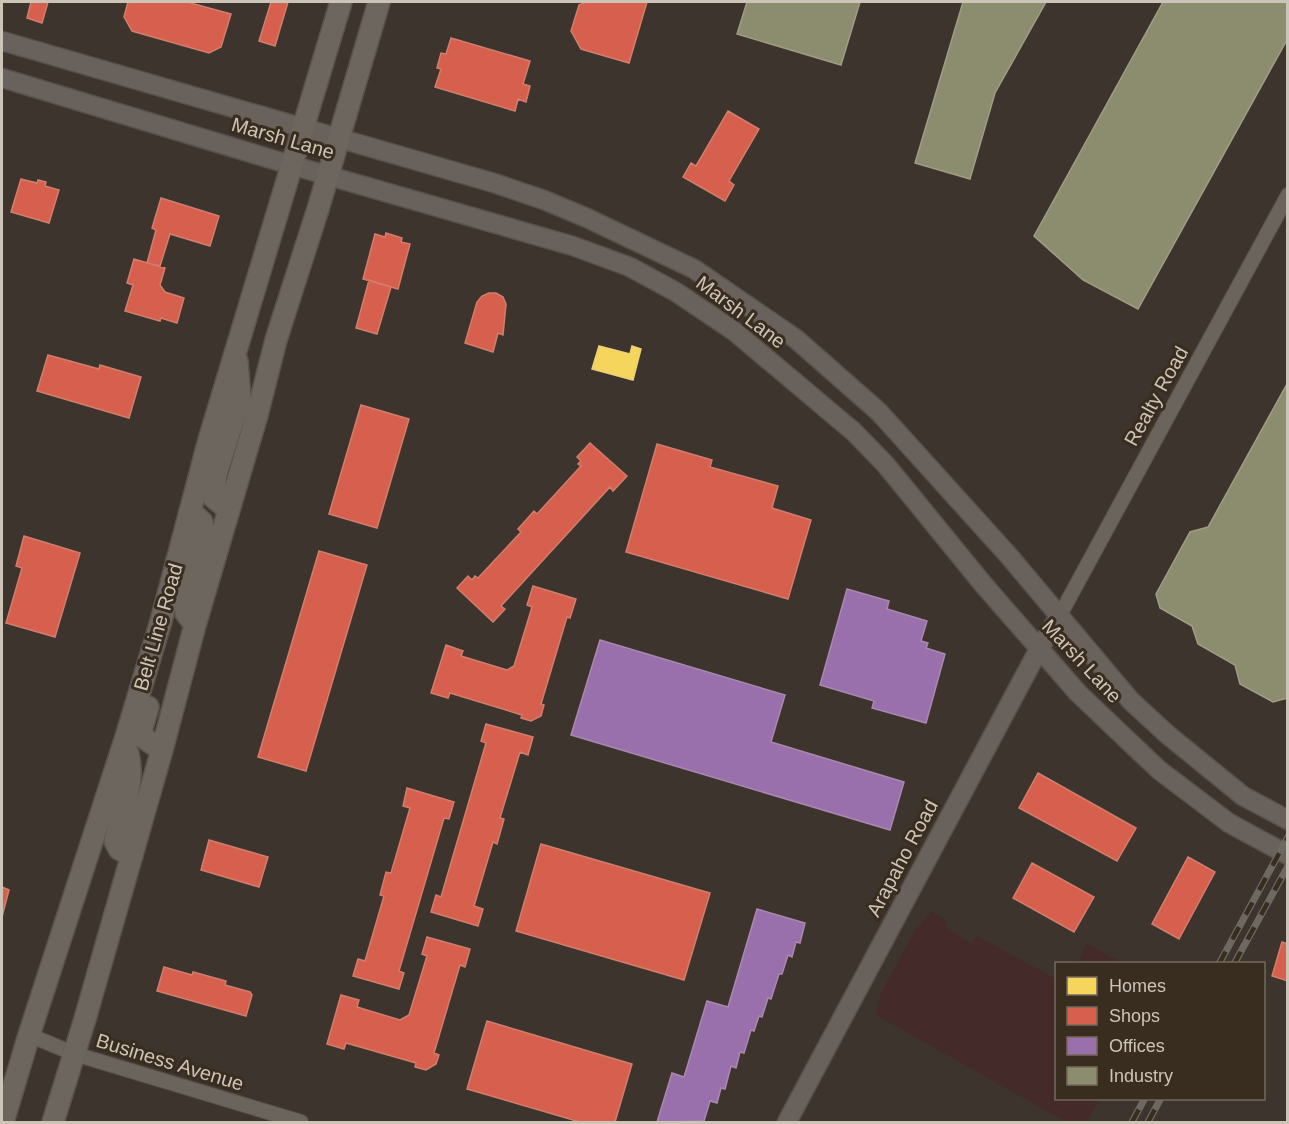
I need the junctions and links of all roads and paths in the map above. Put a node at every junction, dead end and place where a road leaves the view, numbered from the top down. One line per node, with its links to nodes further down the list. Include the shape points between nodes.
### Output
1 (341, 2): 5 (main road, Belt Line Road)
2 (379, 2): 6 (main road, Belt Line Road)
3 (2, 41): 5 (main road, Marsh Lane)
4 (2, 78): 7 (main road, Marsh Lane)
5 (303, 128): 6 (main road, Marsh Lane); 7 (main road, Belt Line Road)
6 (338, 139): 8 (main road, Belt Line Road); 13 (main road, Marsh Lane, via 544,200 694,269 795,339 879,412)
7 (291, 165): 8 (main road, Marsh Lane); 10 (main road, Belt Line Road)
8 (328, 174): 11 (main road, Belt Line Road); 16 (main road, Marsh Lane, via 575,247 630,267 676,292 734,331 854,432)
9 (1287, 195): 13 (street, Realty Road)
10 (236, 349): 11 (main road, via 240,399 216,474 213,497); 12 (main road, Belt Line Road)
11 (229, 510): 14 (main road, Belt Line Road)
12 (190, 511): 14 (main road, via 202,522 203,529 185,600 186,613); 15 (main road, Belt Line Road)
13 (1060, 615): 16 (main road, Arapaho Road); 19 (main road, Marsh Lane, via 1131,701 1168,735 1243,796)
14 (195, 625): 18 (main road, Belt Line Road)
15 (157, 633): 17 (main road, Belt Line Road); 18 (main road, via 159,655 141,731 144,738)
16 (1039, 649): 20 (main road, Marsh Lane, via 1078,693 1159,770 1228,823); 27 (main road, Arapaho Road)
17 (124, 743): 21 (main road, via 130,760 129,788 115,841 119,849); 22 (main road, Belt Line Road)
18 (162, 750): 21 (main road, Belt Line Road)
19 (1287, 820)
20 (1287, 855)
21 (132, 856): 23 (main road, Belt Line Road)
22 (29, 1035): 23 (street, Business Avenue); 24 (main road, Belt Line Road)
23 (75, 1054): 25 (main road, Belt Line Road); 26 (street, Business Avenue)
24 (3, 1122)
25 (53, 1122)
26 (301, 1122)
27 (787, 1122)

